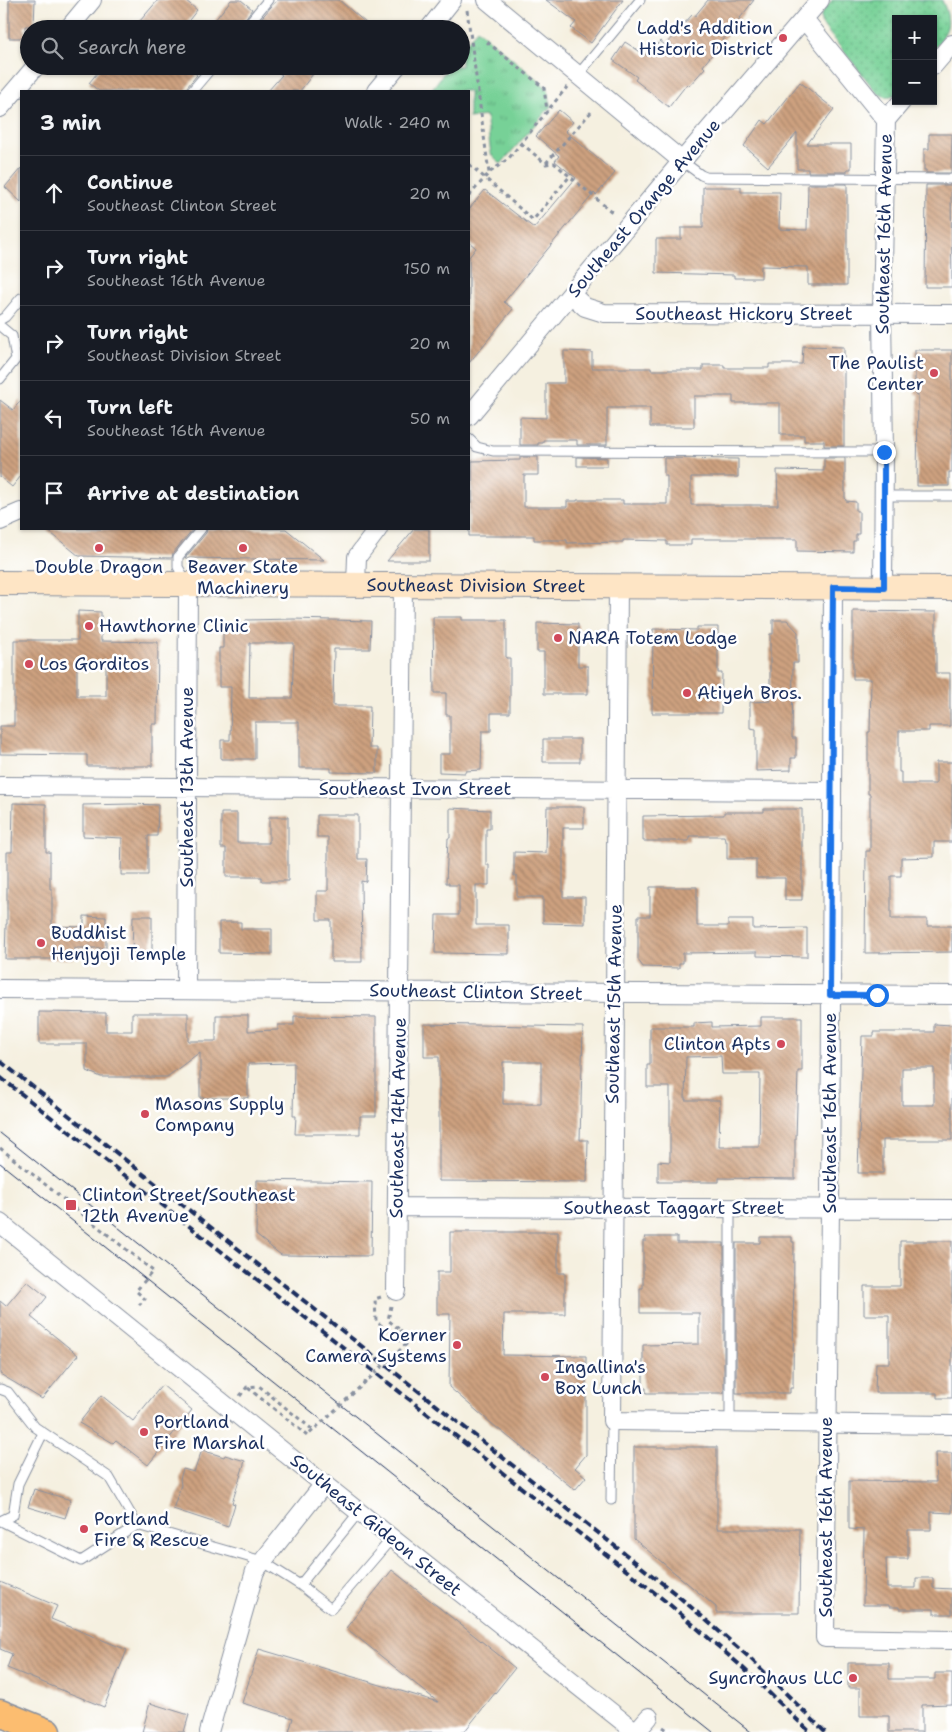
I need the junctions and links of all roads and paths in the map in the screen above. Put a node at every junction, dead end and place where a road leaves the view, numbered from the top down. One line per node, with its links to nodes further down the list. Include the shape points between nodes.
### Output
1 (92, 0): 8 (street)
2 (268, 0): 9 (lane)
3 (487, 0): 19 (street)
4 (640, 0): 19 (lane)
5 (820, 0): 7 (street, Southeast Orange Avenue)
6 (460, 3): 10 (street); 11 (path)
7 (804, 19): 26 (street, Southeast 16th Avenue); 28 (street, Southeast Orange Avenue)
8 (75, 20)
9 (251, 20)
10 (439, 20)
11 (463, 20)
12 (487, 42): 25 (path, via 544,88)
13 (952, 44): 14 (street)
14 (937, 61)
15 (470, 64): 31 (path)
16 (28, 75): 23 (street)
17 (205, 75): 20 (lane)
18 (389, 75): 21 (street)
19 (572, 81): 25 (path); 28 (street)
20 (193, 90)
21 (377, 90)
22 (899, 105): 26 (street, Southeast 16th Avenue)
23 (0, 108)
24 (595, 108): 29 (path)
25 (547, 111): 27 (path)
26 (886, 120): 34 (street, Southeast 16th Avenue)
27 (521, 143): 29 (path); 31 (path, via 509,158)
28 (682, 161): 34 (lane, via 706,177); 38 (street, Southeast Orange Avenue)
29 (546, 164): 32 (path, via 554,163)
30 (470, 165): 33 (path)
31 (488, 173): 33 (path)
32 (570, 176): 33 (path, via 533,220); 37 (path)
33 (484, 178): 36 (path)
34 (885, 179): 35 (lane); 40 (street, Southeast 16th Avenue)
35 (952, 179)
36 (470, 195)
37 (612, 212)
38 (572, 295): 40 (street, Southeast Hickory Street, via 585,307 604,313); 45 (street, Southeast Orange Avenue)
39 (20, 299): 42 (lane)
40 (882, 314): 41 (street, Southeast Hickory Street); 47 (street, Southeast 16th Avenue)
41 (952, 314)
42 (0, 320)
43 (0, 326): 44 (lane, via 12,336 16,359)
44 (0, 379)
45 (470, 415)
46 (470, 440): 47 (lane, via 477,447 493,451)
47 (884, 452): 48 (street, Southeast 16th Avenue)
48 (884, 496): 49 (lane); 60 (street, Southeast 16th Avenue)
49 (952, 496)
50 (20, 512): 51 (street)
51 (0, 521)
52 (200, 530): 55 (lane, via 178,557 178,567)
53 (377, 530): 56 (street, via 357,557)
54 (0, 583): 55 (main road, Southeast Division Street)
55 (188, 584): 56 (main road, Southeast Division Street); 63 (street, Southeast 13th Avenue)
56 (356, 584): 57 (main road, Southeast Division Street)
57 (403, 585): 58 (main road, Southeast Division Street); 64 (street, Southeast 14th Avenue)
58 (618, 586): 59 (main road, Southeast Division Street); 65 (street, Southeast 15th Avenue)
59 (833, 587): 60 (main road, Southeast Division Street); 66 (street, Southeast 16th Avenue)
60 (884, 588): 61 (main road, Southeast Division Street)
61 (952, 588)
62 (0, 786): 63 (street, Southeast Ivon Street)
63 (187, 788): 64 (street, Southeast Ivon Street); 68 (street, Southeast 13th Avenue)
64 (401, 789): 65 (street, Southeast Ivon Street); 69 (street, Southeast 14th Avenue)
65 (617, 790): 66 (street, Southeast Ivon Street); 70 (street, Southeast 15th Avenue)
66 (831, 791): 71 (street, Southeast 16th Avenue)
67 (0, 989): 68 (street, Southeast Clinton Street)
68 (186, 990): 69 (street, Southeast Clinton Street)
69 (400, 991): 70 (street, Southeast Clinton Street); 74 (street, Southeast 14th Avenue)
70 (614, 994): 71 (street, Southeast Clinton Street); 75 (street, Southeast 15th Avenue)
71 (830, 995): 72 (street, Southeast Clinton Street); 77 (street, Southeast 16th Avenue)
72 (952, 995)
73 (0, 1148): 82 (path, via 153,1271 136,1291 145,1299)
74 (396, 1206): 75 (street, Southeast Taggart Street); 80 (street, Southeast 14th Avenue)
75 (613, 1208): 76 (street, Southeast Taggart Street); 87 (street, Southeast 15th Avenue)
76 (730, 1209): 77 (street, Southeast Taggart Street); 88 (lane)
77 (830, 1209): 78 (street, Southeast Taggart Street); 89 (street, Southeast 16th Avenue)
78 (952, 1210)
79 (0, 1223): 86 (street, Southeast Gideon Street)
80 (396, 1291): 83 (path, bridge, via 388,1320 412,1339)
81 (375, 1303): 83 (path, via 376,1321)
82 (139, 1305)
83 (405, 1345): 91 (path, bridge)
84 (247, 1387): 86 (path); 91 (path, via 259,1386); 91 (path, bridge, via 307,1436)
85 (0, 1389): 92 (lane, via 8,1392 35,1428)
86 (229, 1408): 93 (street, Southeast Gideon Street)
87 (612, 1422): 88 (street); 94 (lane)
88 (730, 1423): 89 (street)
89 (827, 1424): 90 (street); 101 (street, Southeast 16th Avenue, via 826,1638)
90 (952, 1425)
91 (313, 1430)
92 (43, 1433): 96 (lane, via 18,1484 13,1515); 97 (lane, via 109,1477)
93 (324, 1484): 95 (street, Southeast Gideon Street); 99 (street)
94 (611, 1500)
95 (359, 1512): 98 (street, Southeast Gideon Street); 100 (lane)
96 (0, 1521): 97 (lane, via 80,1561)
97 (137, 1525): 99 (lane)
98 (392, 1538): 100 (lane, via 331,1609); 103 (street, Southeast Gideon Street, via 636,1732)
99 (262, 1561): 100 (lane); 105 (street, via 252,1580)
100 (300, 1585)
101 (952, 1640)
102 (0, 1713): 104 (main road)
103 (655, 1721): 106 (path)
104 (47, 1732)
105 (209, 1732)
106 (670, 1732)

